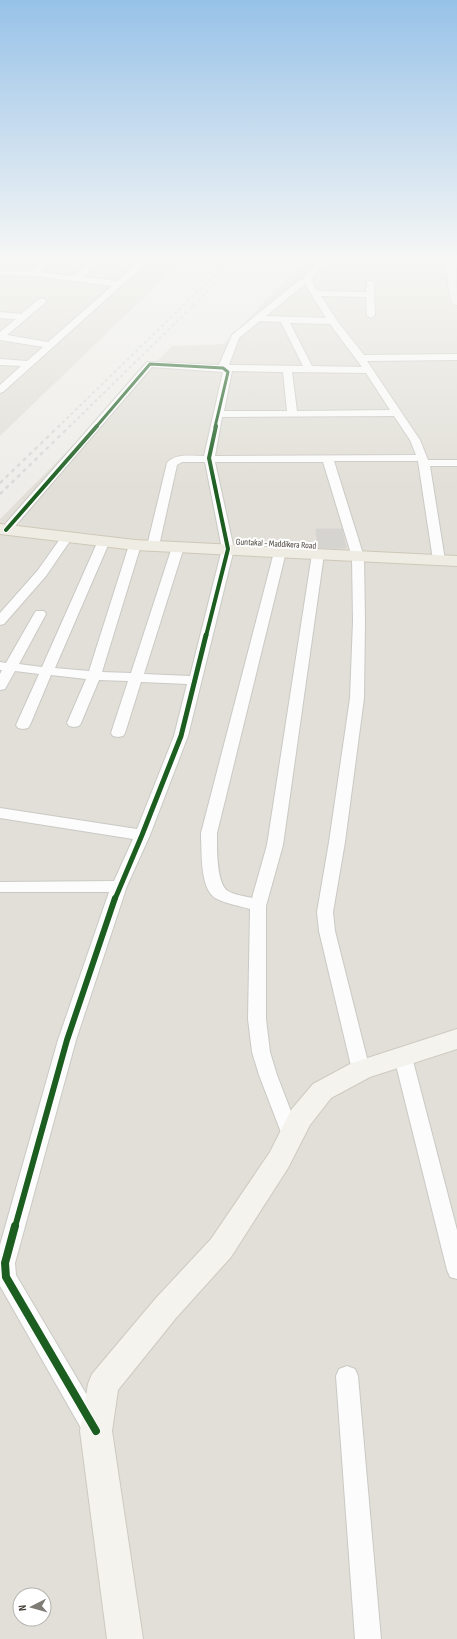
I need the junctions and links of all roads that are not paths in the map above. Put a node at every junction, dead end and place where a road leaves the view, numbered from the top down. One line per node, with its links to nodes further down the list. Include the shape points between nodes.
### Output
1 (61, 335): 6 (street)
2 (237, 335): 11 (street)
3 (292, 335): 13 (street)
4 (344, 335): 8 (street)
5 (0, 337): 6 (street)
6 (50, 345): 10 (street)
7 (457, 357): 8 (street)
8 (361, 358): 14 (street)
9 (0, 362): 10 (street)
10 (29, 364): 15 (street)
11 (222, 368): 12 (street); 17 (street, via 228,372); 23 (street, via 150,364)
12 (287, 369): 13 (street); 18 (street)
13 (309, 369): 14 (street)
14 (369, 370): 16 (street)
15 (0, 390)
16 (397, 413): 18 (street); 21 (street, via 416,440)
17 (218, 414): 18 (street); 19 (street)
18 (292, 414)
19 (209, 458): 20 (street); 27 (street, via 180,458 172,463); 29 (street)
20 (322, 458): 21 (street); 32 (street, via 328,460)
21 (423, 461): 22 (street); 33 (street)
22 (457, 463)
23 (3, 529): 24 (main road, Guntakal - Maddikera Road)
24 (66, 538): 25 (main road, Guntakal - Maddikera Road); 36 (street, via 42,573)
25 (103, 542): 26 (main road, Guntakal - Maddikera Road); 38 (street)
26 (135, 545): 27 (main road, Guntakal - Maddikera Road); 39 (street)
27 (153, 546): 28 (main road, Guntakal - Maddikera Road)
28 (178, 547): 29 (main road, Guntakal - Maddikera Road); 40 (street)
29 (228, 549): 30 (main road, Guntakal - Maddikera Road); 41 (street)
30 (280, 552): 31 (main road, Guntakal - Maddikera Road); 50 (street, via 209,833 214,885 218,891 222,895)
31 (318, 554): 32 (main road, Guntakal - Maddikera Road); 50 (street, via 275,845)
32 (358, 557): 33 (main road, Guntakal - Maddikera Road); 53 (street, via 357,698 338,842 325,912 327,931)
33 (439, 560): 34 (main road, Guntakal - Maddikera Road)
34 (457, 561)
35 (40, 614): 37 (street)
36 (0, 621)
37 (5, 666): 38 (street); 42 (street)
38 (46, 671): 39 (street); 44 (street)
39 (94, 676): 40 (street); 43 (street)
40 (136, 678): 41 (street); 45 (street)
41 (195, 680): 47 (street, via 181,736)
42 (0, 686)
43 (74, 723)
44 (23, 725)
45 (118, 733)
46 (0, 813): 47 (street)
47 (142, 835): 48 (street)
48 (120, 886): 49 (street); 57 (street, via 67,1040 4,1263 6,1277)
49 (0, 887)
50 (258, 906): 54 (street, via 257,1019 261,1052)
51 (457, 1039): 52 (street)
52 (403, 1057): 53 (street); 55 (street)
53 (361, 1070): 54 (street, via 322,1091 300,1118)
54 (291, 1135): 57 (street, via 279,1160 221,1248 166,1308 103,1384)
55 (457, 1270)
56 (347, 1376): 59 (street)
57 (96, 1431): 58 (street)
58 (125, 1639)
59 (368, 1639)

